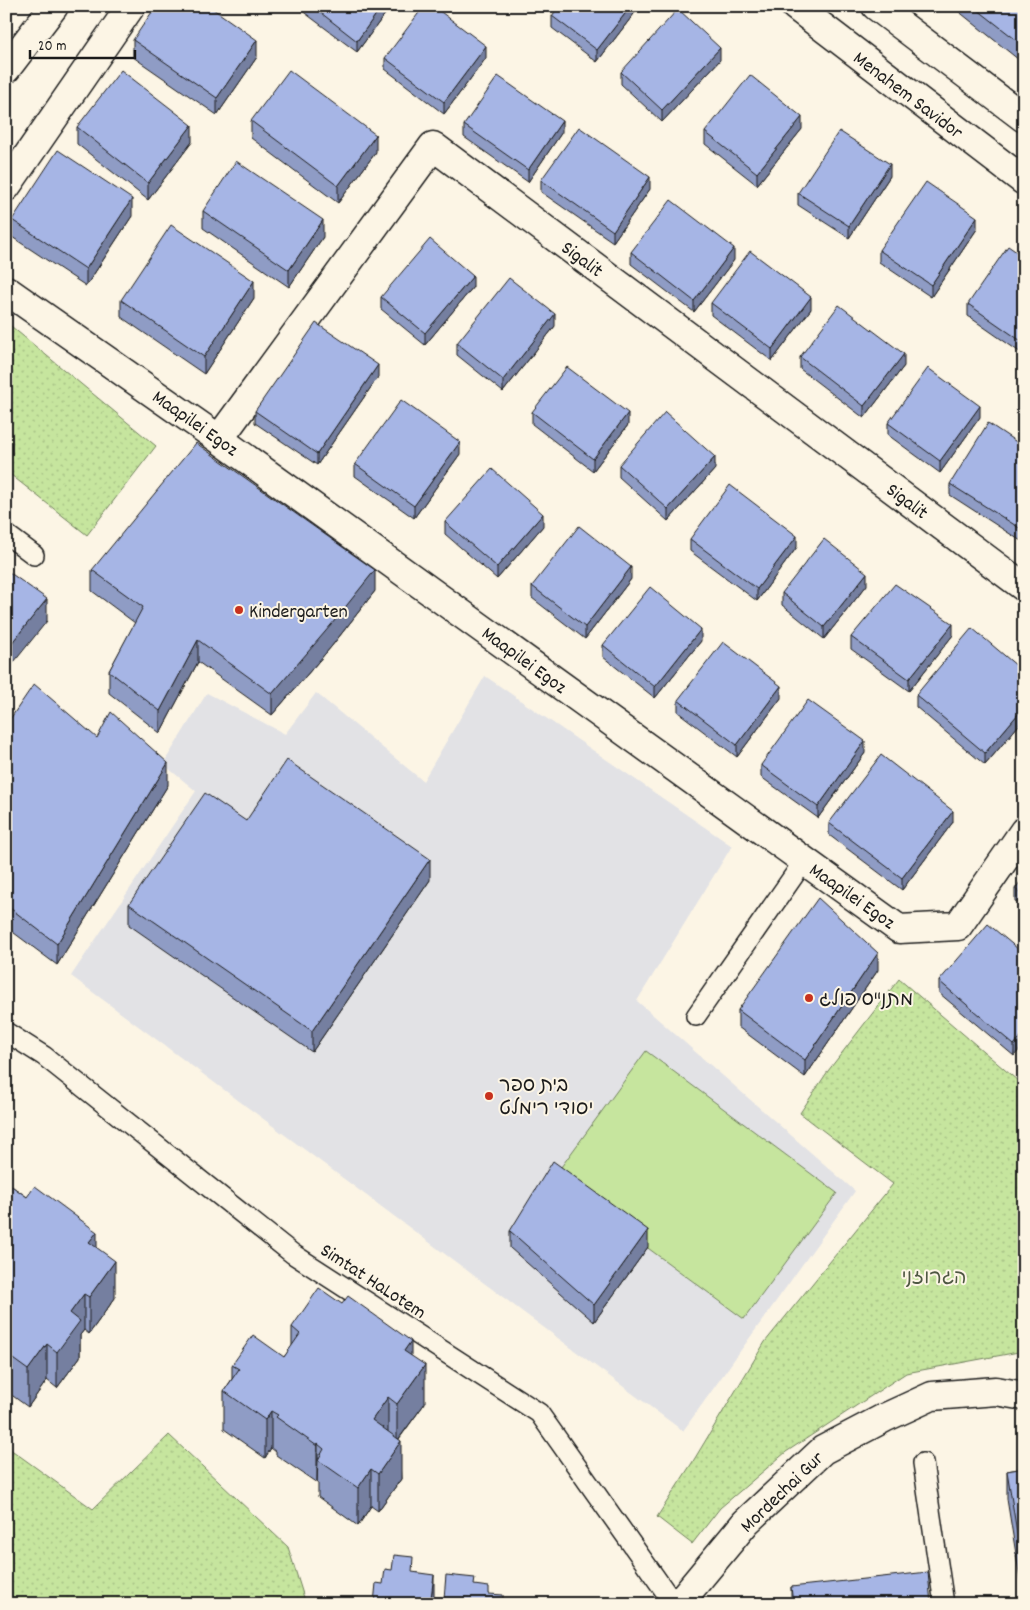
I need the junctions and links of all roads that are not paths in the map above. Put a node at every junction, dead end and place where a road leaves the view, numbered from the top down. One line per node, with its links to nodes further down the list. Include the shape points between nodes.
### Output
1 (54, 6): 5 (street)
2 (131, 6): 8 (street)
3 (795, 6): 7 (street, Menahem Savidor)
4 (876, 6): 6 (street)
5 (6, 69)
6 (1024, 118)
7 (1024, 181)
8 (6, 187)
9 (6, 290): 10 (street, Maapilei Egoz)
10 (219, 439): 13 (street, Sigalit, via 433,146); 15 (street, Maapilei Egoz)
11 (6, 534): 12 (lane)
12 (34, 555)
13 (1024, 587)
14 (1024, 831): 15 (street, Maapilei Egoz, via 958,926 899,929)
15 (804, 861): 16 (lane)
16 (696, 1016)
17 (6, 1032): 20 (lane, Simtat HaLotem, via 44,1056 293,1254 539,1413)
18 (1024, 1396): 21 (street, Mordechai Gur, via 996,1391 932,1396 823,1450 746,1522)
19 (923, 1463): 22 (lane)
20 (674, 1604)
21 (678, 1604)
22 (944, 1604)

